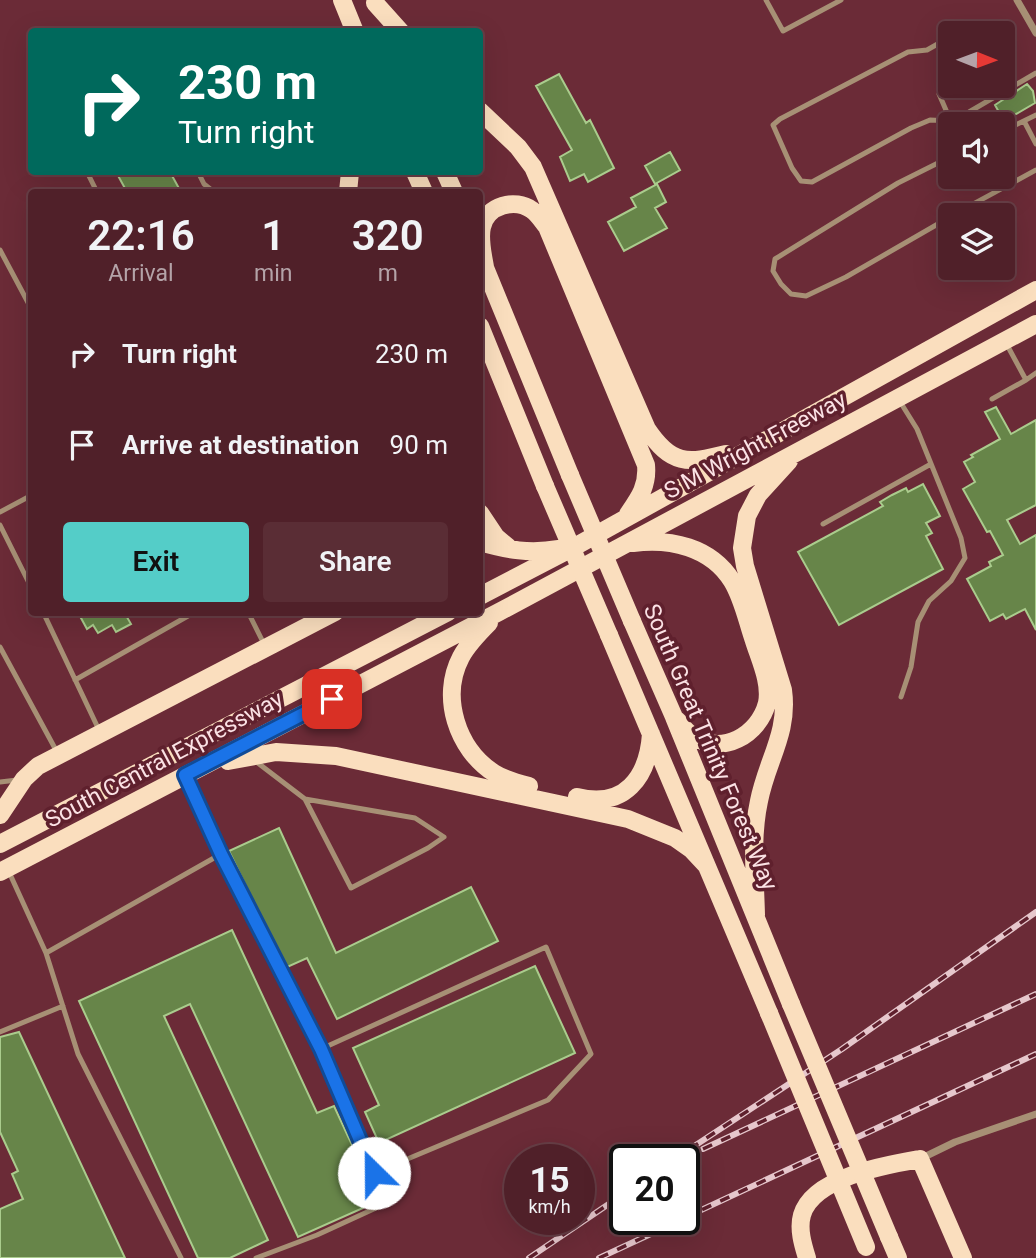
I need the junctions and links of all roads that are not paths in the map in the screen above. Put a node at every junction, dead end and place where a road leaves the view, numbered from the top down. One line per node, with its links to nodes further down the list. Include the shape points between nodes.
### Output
1 (342, 0): 6 (main road)
2 (766, 0): 3 (lane, via 783,31)
3 (841, 0)
4 (1017, 0): 9 (street)
5 (375, 1): 7 (main road); 8 (main road)
6 (353, 28)
7 (385, 28)
8 (398, 28)
9 (1036, 33)
10 (938, 44): 15 (lane, via 908,52 772,125 801,181 812,182 911,128)
11 (1036, 73): 12 (lane)
12 (970, 112)
13 (483, 114): 38 (main road, via 518,146 539,177 656,443 667,453 696,461)
14 (1036, 115): 16 (lane)
15 (938, 121)
16 (1024, 121): 17 (lane); 18 (lane)
17 (1015, 125)
18 (1036, 144)
19 (938, 163): 24 (lane, via 826,225 775,259 773,271 792,294 806,296)
20 (1036, 170): 23 (lane)
21 (200, 175): 22 (lane)
22 (210, 189)
23 (976, 203)
24 (938, 224)
25 (483, 226): 43 (main road, South Great Trinity Forest Way, via 489,214 508,204 530,208 547,227 646,465 641,496)
26 (0, 250): 29 (lane)
27 (483, 263): 62 (main road, South Great Trinity Forest Way, bridge)
28 (1036, 289): 38 (main road, S M Wright Freeway)
29 (28, 302)
30 (1036, 324): 32 (main road, S M Wright Freeway)
31 (483, 333): 64 (main road, bridge)
32 (1004, 341): 34 (lane); 35 (main road, S M Wright Freeway)
33 (1036, 373): 34 (lane)
34 (1026, 380): 36 (lane)
35 (897, 397): 37 (main road, S M Wright Freeway); 39 (lane)
36 (992, 399)
37 (803, 447): 47 (main road, S M Wright Freeway); 76 (main road, via 758,495 743,534 745,566 783,690 785,716 758,803)
38 (749, 448): 43 (main road, S M Wright Freeway)
39 (931, 464): 44 (lane); 61 (lane, via 965,558 951,581 929,601 918,622)
40 (28, 497): 41 (lane)
41 (0, 512)
42 (483, 518): 49 (main road, via 496,537)
43 (625, 518): 48 (main road, S M Wright Freeway)
44 (823, 524)
45 (0, 525): 50 (lane)
46 (483, 543): 49 (main road)
47 (623, 544): 52 (main road, S M Wright Freeway); 62 (main road, via 682,544 709,557 738,592 766,678 763,713 738,740 705,742)
48 (576, 547): 49 (main road); 51 (main road)
49 (518, 551)
50 (28, 581)
51 (483, 594)
52 (499, 612): 64 (main road, via 461,657 453,694 460,733 470,751 494,773 509,781 584,799 612,797 625,792 644,771); 67 (main road, South Central Expressway)
53 (45, 616): 60 (lane)
54 (188, 616): 60 (lane)
55 (250, 616): 59 (lane)
56 (327, 616): 59 (main road)
57 (440, 616): 72 (main road, South Central Expressway)
58 (0, 647): 65 (lane)
59 (266, 648): 63 (main road)
60 (75, 680): 63 (lane)
61 (901, 697)
62 (674, 717): 76 (main road, South Great Trinity Forest Way)
63 (100, 733): 65 (main road)
64 (652, 734): 75 (main road)
65 (58, 754): 68 (main road)
66 (249, 756): 67 (main road); 70 (lane); 75 (main road, via 276,752 336,756 628,819 675,838)
67 (186, 774): 73 (lane); 74 (main road, South Central Expressway)
68 (24, 779): 69 (lane); 71 (main road)
69 (0, 782)
70 (305, 799): 70 (lane, via 351,888 444,837 415,818)
71 (0, 815)
72 (0, 844)
73 (221, 854): 77 (lane); 80 (lane)
74 (3, 865): 77 (lane)
75 (706, 865): 84 (main road, bridge)
76 (756, 915): 88 (main road, South Great Trinity Forest Way, bridge)
77 (46, 953): 78 (lane)
78 (62, 1006): 79 (lane); 85 (lane, via 78,1054)
79 (0, 1032)
80 (321, 1049): 83 (lane); 83 (lane, via 546,947 591,1054 548,1100)
81 (1036, 1114): 82 (street)
82 (920, 1159): 87 (main road, via 880,1166 828,1185 810,1201 802,1216); 89 (main road)
83 (374, 1173): 86 (lane, via 388,1202)
84 (868, 1252)
85 (181, 1258)
86 (256, 1258)
87 (807, 1258)
88 (898, 1258)
89 (963, 1258)

